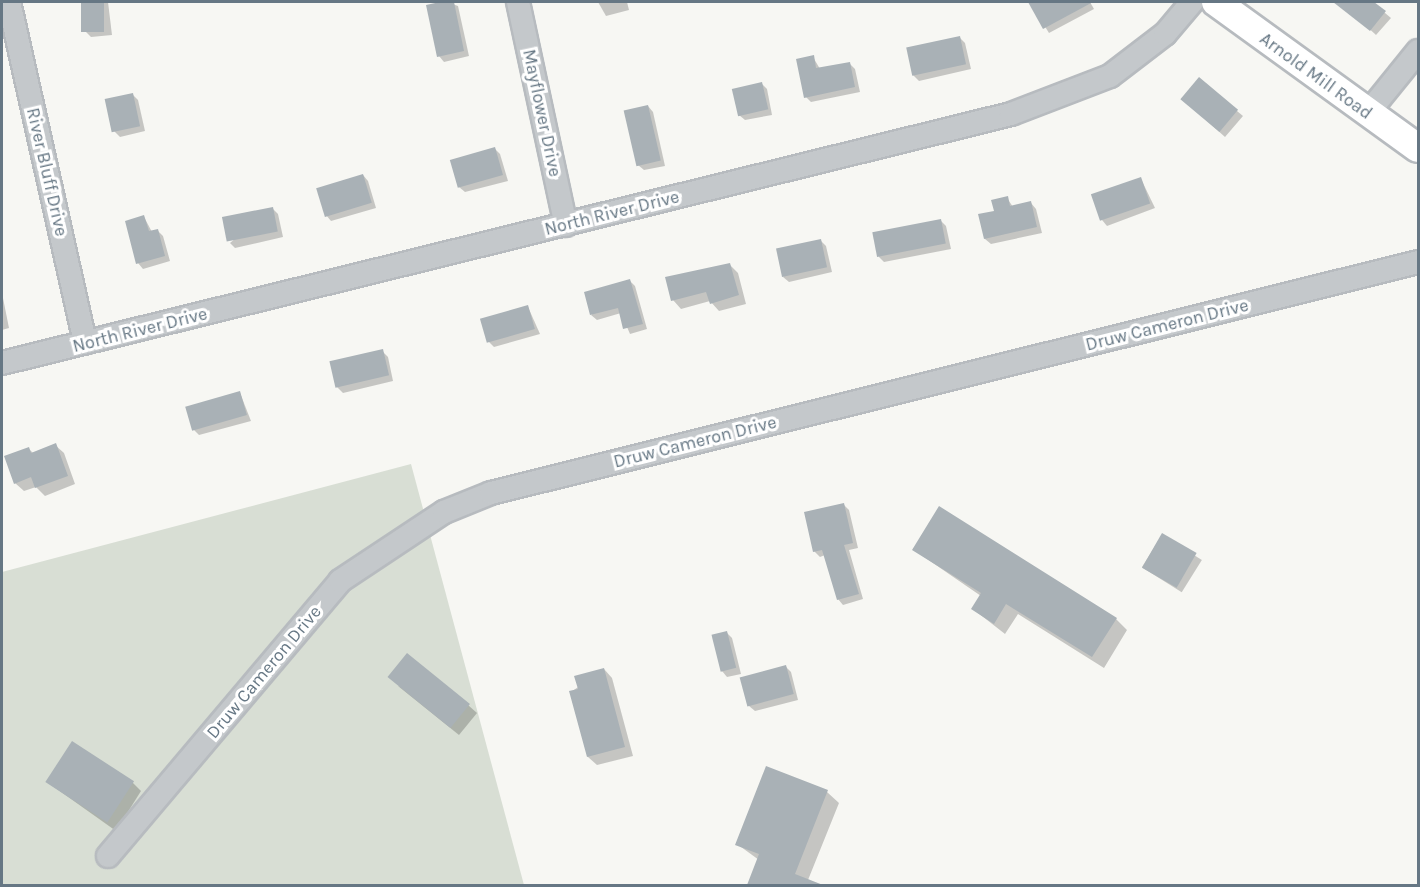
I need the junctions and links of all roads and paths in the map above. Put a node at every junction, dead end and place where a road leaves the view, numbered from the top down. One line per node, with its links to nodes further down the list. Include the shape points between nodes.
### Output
1 (9, 2): 10 (street, River Bluff Drive)
2 (518, 2): 8 (street, Mayflower Drive)
3 (1192, 2): 8 (street, North River Drive, via 1165,34 1136,59 1057,98 1011,114)
4 (1216, 2): 6 (main road, Arnold Mill Road)
5 (1419, 51): 6 (street)
6 (1367, 114): 7 (main road, Arnold Mill Road)
7 (1419, 148)
8 (566, 225): 10 (street, North River Drive)
9 (1419, 262): 12 (street, Druw Cameron Drive, via 491,493 444,513 340,581)
10 (85, 343): 11 (street, North River Drive)
11 (2, 363)
12 (108, 856)

